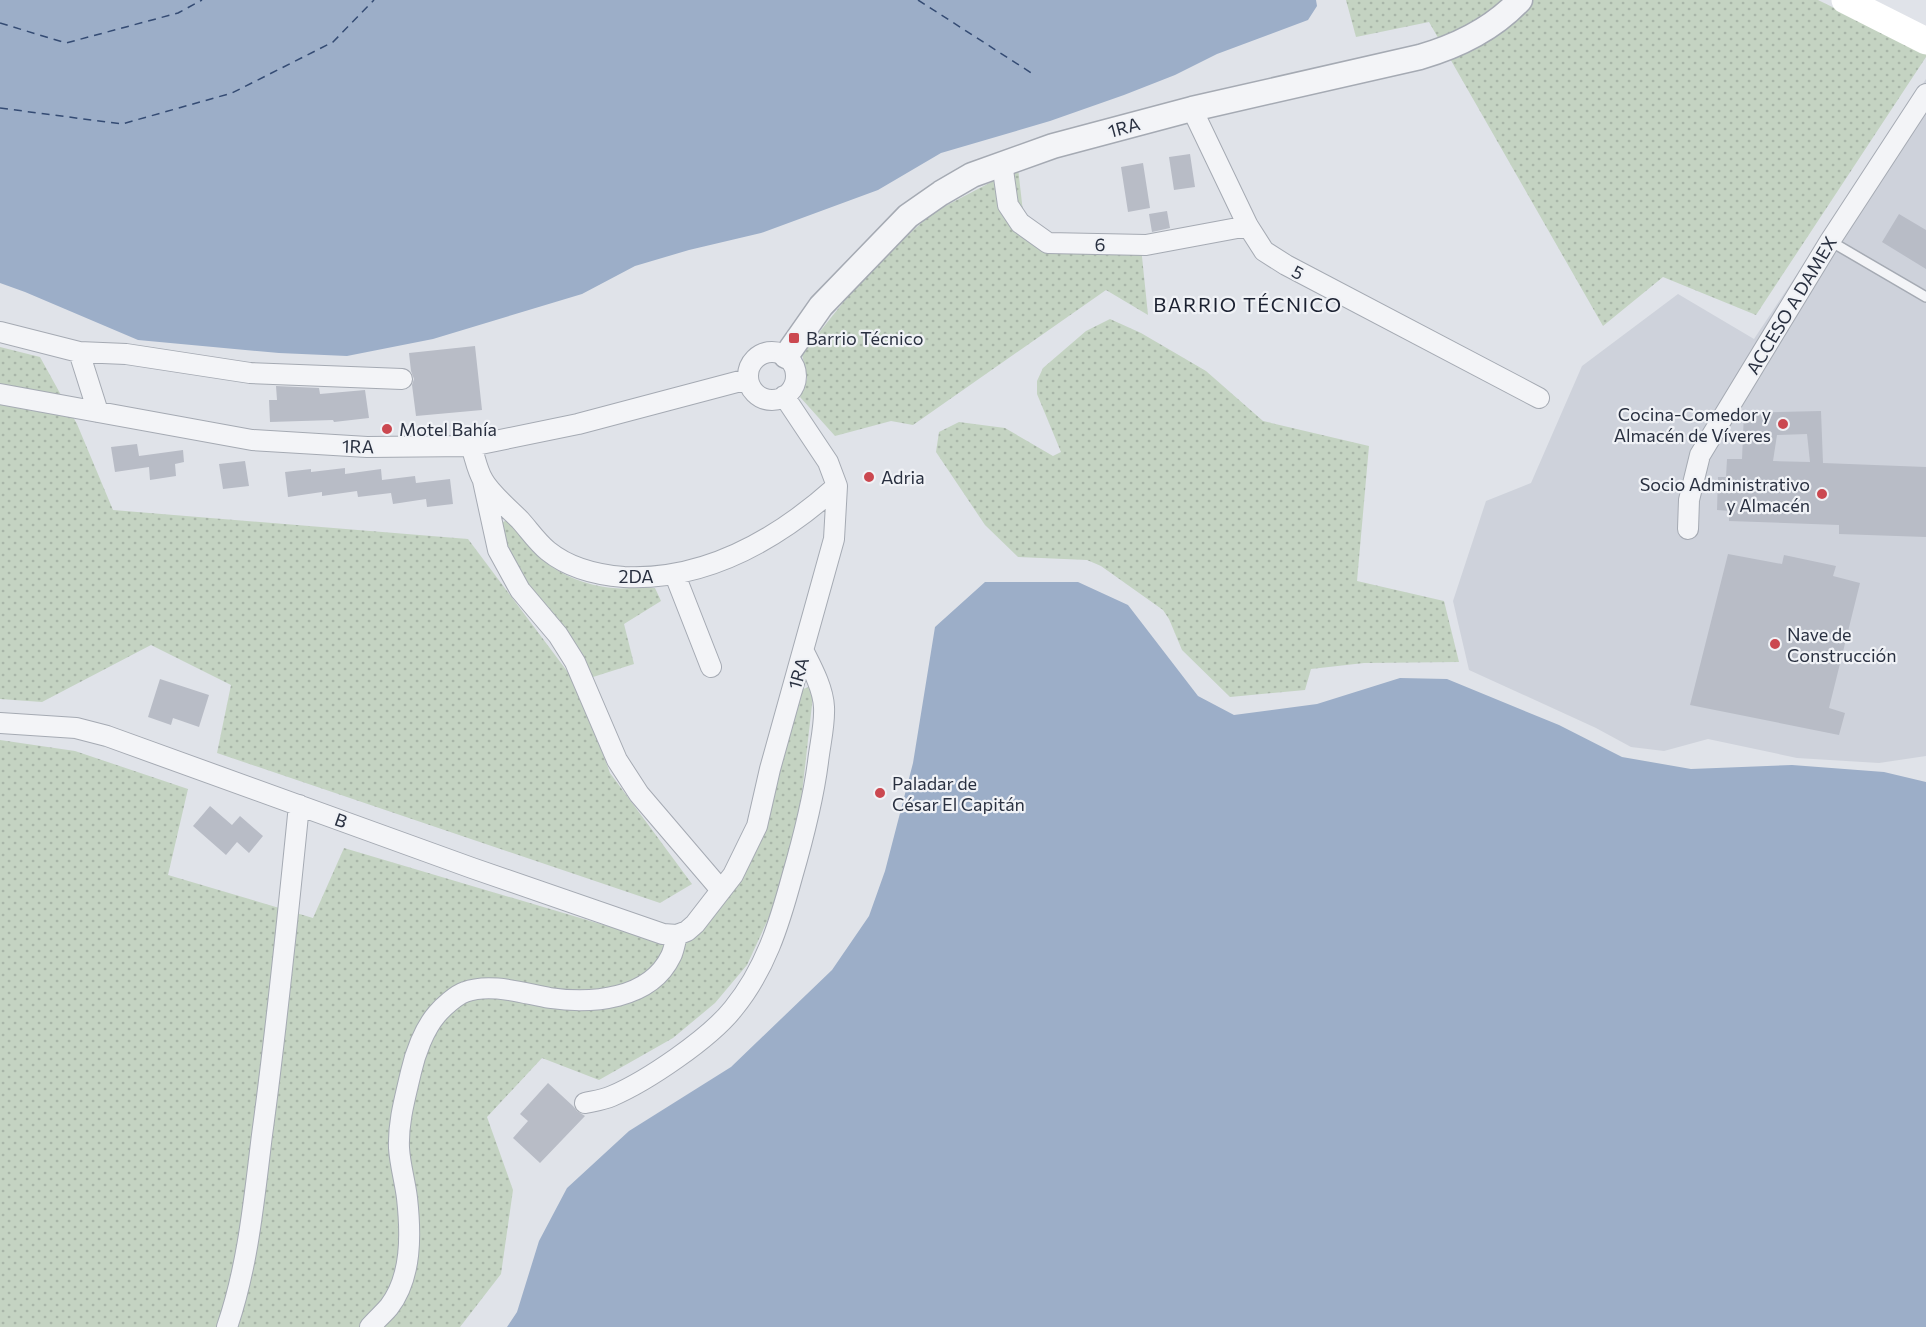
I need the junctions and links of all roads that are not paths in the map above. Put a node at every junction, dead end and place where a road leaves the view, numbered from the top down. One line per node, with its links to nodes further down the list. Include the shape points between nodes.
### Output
1 (1520, 0): 5 (street, 1RA, via 1509,12 1452,48)
2 (1845, 0): 3 (main road)
3 (1926, 41)
4 (1926, 94): 8 (street, ACCESO A DAMEX)
5 (1192, 109): 6 (street, 1RA); 7 (street, 5)
6 (1002, 163): 7 (street, 6, via 1008,205 1020,223 1048,243 1146,245); 12 (street, 1RA, via 972,175 908,216 821,306)
7 (1248, 226): 17 (street, 5, via 1264,251 1286,265)
8 (1830, 242): 9 (lane); 22 (street, ACCESO A DAMEX, via 1700,455 1689,500)
9 (1926, 297)
10 (0, 332): 11 (street)
11 (79, 352): 13 (street, via 126,354 250,373); 18 (street)
12 (786, 356): 14 (street, via 777,352 760,355 753,361); 16 (street, via 792,363 795,381)
13 (402, 379)
14 (748, 379): 16 (street, via 752,388 766,399); 19 (street, 1RA, via 578,424)
15 (0, 394): 18 (street, 1RA)
16 (784, 396): 21 (street, 1RA, via 828,462)
17 (1539, 398)
18 (98, 412): 19 (street, 1RA, via 252,440 367,447)
19 (471, 446): 20 (street, 2DA)
20 (483, 481): 23 (street, 2DA, via 548,551 579,569 606,576); 28 (street, via 498,550 520,591 558,635 575,662 617,760 639,794)
21 (837, 486): 23 (street, 2DA, via 805,514 763,541 720,561); 24 (street, 1RA, via 834,538)
22 (1688, 529)
23 (675, 575): 25 (street)
24 (804, 652): 28 (street, 1RA, via 757,825 733,875); 30 (street, via 824,706 821,739 803,840 769,951 732,1011 708,1033 637,1084 609,1098)
25 (711, 668)
26 (0, 723): 27 (street, B, via 76,728 107,735)
27 (299, 805): 29 (street, B, via 663,934); 31 (street, via 249,1235 236,1302)
28 (721, 890): 29 (street, 1RA, via 695,924)
29 (678, 935): 32 (street, via 671,957 654,977 629,993 584,1001 513,990 480,990 464,992 436,1015 414,1061 399,1119 410,1236 408,1259 395,1297)
30 (585, 1102)
31 (226, 1327)
32 (370, 1327)

